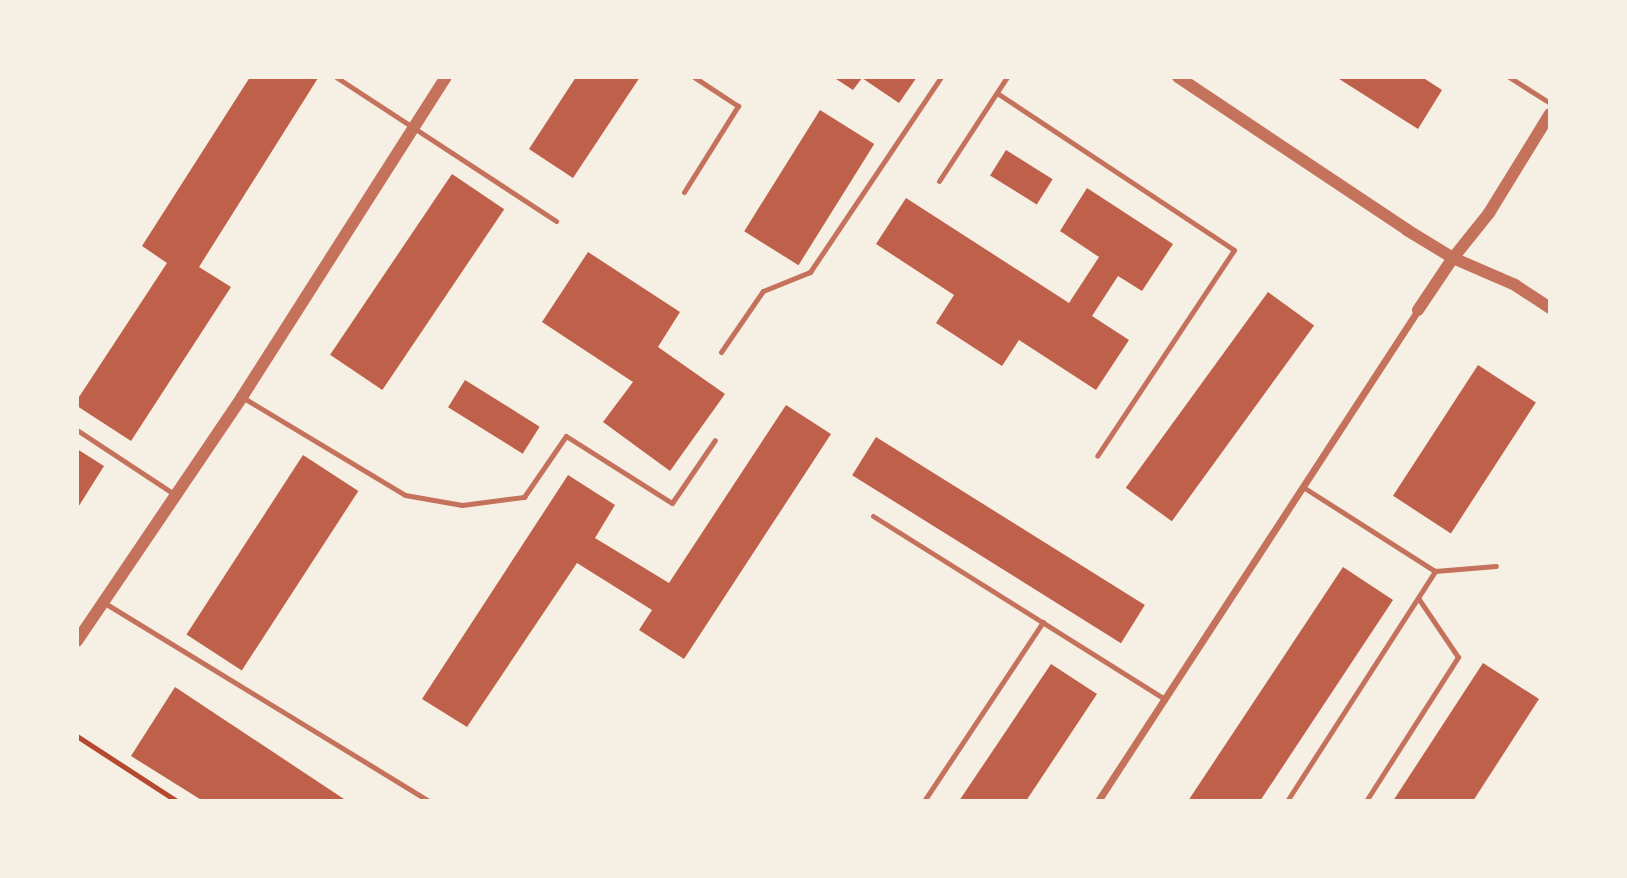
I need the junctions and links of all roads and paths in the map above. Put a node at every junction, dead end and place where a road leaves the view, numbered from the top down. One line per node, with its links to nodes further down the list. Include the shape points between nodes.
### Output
1 (336, 77): 11 (lane)
2 (446, 77): 11 (street)
3 (694, 77): 13 (lane, via 738,106)
4 (941, 77): 18 (lane, via 810,272 763,291)
5 (1007, 77): 8 (lane)
6 (1178, 77): 15 (street)
7 (1509, 77): 9 (lane)
8 (997, 93): 12 (lane); 22 (lane, via 1234,250)
9 (1550, 103)
10 (1550, 114): 15 (street, via 1489,213)
11 (414, 127): 14 (lane); 19 (street)
12 (939, 181)
13 (684, 192)
14 (556, 221)
15 (1453, 258): 16 (street, via 1514,285); 17 (street)
16 (1550, 308)
17 (1418, 310): 23 (street)
18 (721, 352)
19 (242, 397): 21 (lane, via 405,495 462,505 524,497 566,436 672,503); 24 (street)
20 (77, 430): 24 (lane)
21 (715, 440)
22 (1097, 456)
23 (1303, 487): 27 (lane); 32 (street)
24 (174, 494): 29 (street)
25 (873, 516): 30 (lane)
26 (1496, 566): 27 (lane)
27 (1435, 571): 28 (lane)
28 (1418, 598): 38 (lane); 39 (lane, via 1458,657)
29 (103, 602): 31 (street); 35 (lane)
30 (1043, 622): 32 (lane); 36 (lane)
31 (77, 641)
32 (1165, 699): 37 (street)
33 (77, 736): 34 (path)
34 (177, 801)
35 (429, 801)
36 (924, 801)
37 (1098, 801)
38 (1287, 801)
39 (1366, 801)

